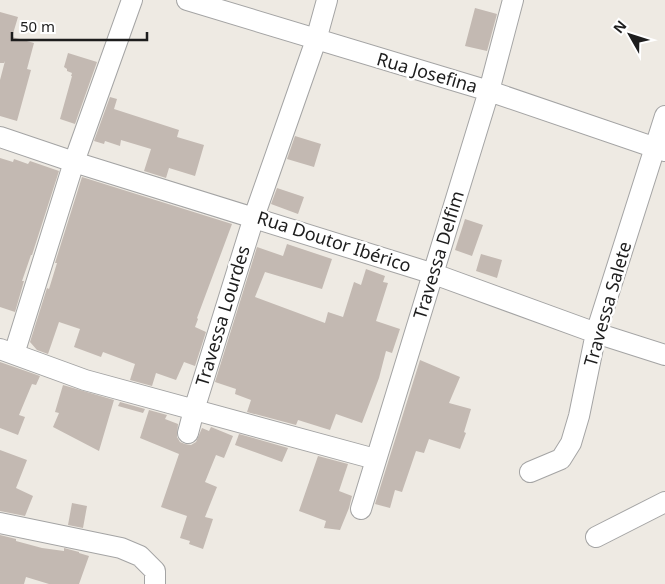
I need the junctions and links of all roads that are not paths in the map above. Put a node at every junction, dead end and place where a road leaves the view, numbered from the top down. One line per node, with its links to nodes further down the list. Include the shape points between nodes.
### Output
1 (132, 0): 10 (street)
2 (186, 0): 5 (street, Rua Josefina)
3 (327, 0): 5 (street, Travessa Lourdes)
4 (514, 0): 6 (street, Travessa Delfim)
5 (316, 40): 6 (street, Rua Josefina); 11 (street, Travessa Lourdes)
6 (489, 91): 9 (street, Rua Josefina); 12 (street, Travessa Delfim)
7 (665, 116): 9 (street, Travessa Salete)
8 (0, 137): 10 (street, Rua Doutor Ibérico)
9 (660, 149): 13 (street, Travessa Salete)
10 (74, 162): 11 (street, Rua Doutor Ibérico); 14 (street)
11 (254, 217): 12 (street, Rua Doutor Ibérico); 16 (street, Travessa Lourdes)
12 (434, 274): 13 (street, Rua Doutor Ibérico); 18 (street, Travessa Delfim)
13 (596, 333): 15 (street, Rua Doutor Ibérico); 19 (street, Travessa Salete, via 571,443 561,459)
14 (7, 352): 16 (street, via 85,380)
15 (665, 355)
16 (194, 410): 17 (street, Travessa Lourdes); 18 (street)
17 (188, 433)
18 (375, 459): 21 (street, Travessa Delfim)
19 (530, 472)
20 (665, 502): 23 (street)
21 (361, 509)
22 (0, 523): 24 (street, via 121,548 140,556 155,571)
23 (596, 536)
24 (155, 584)

